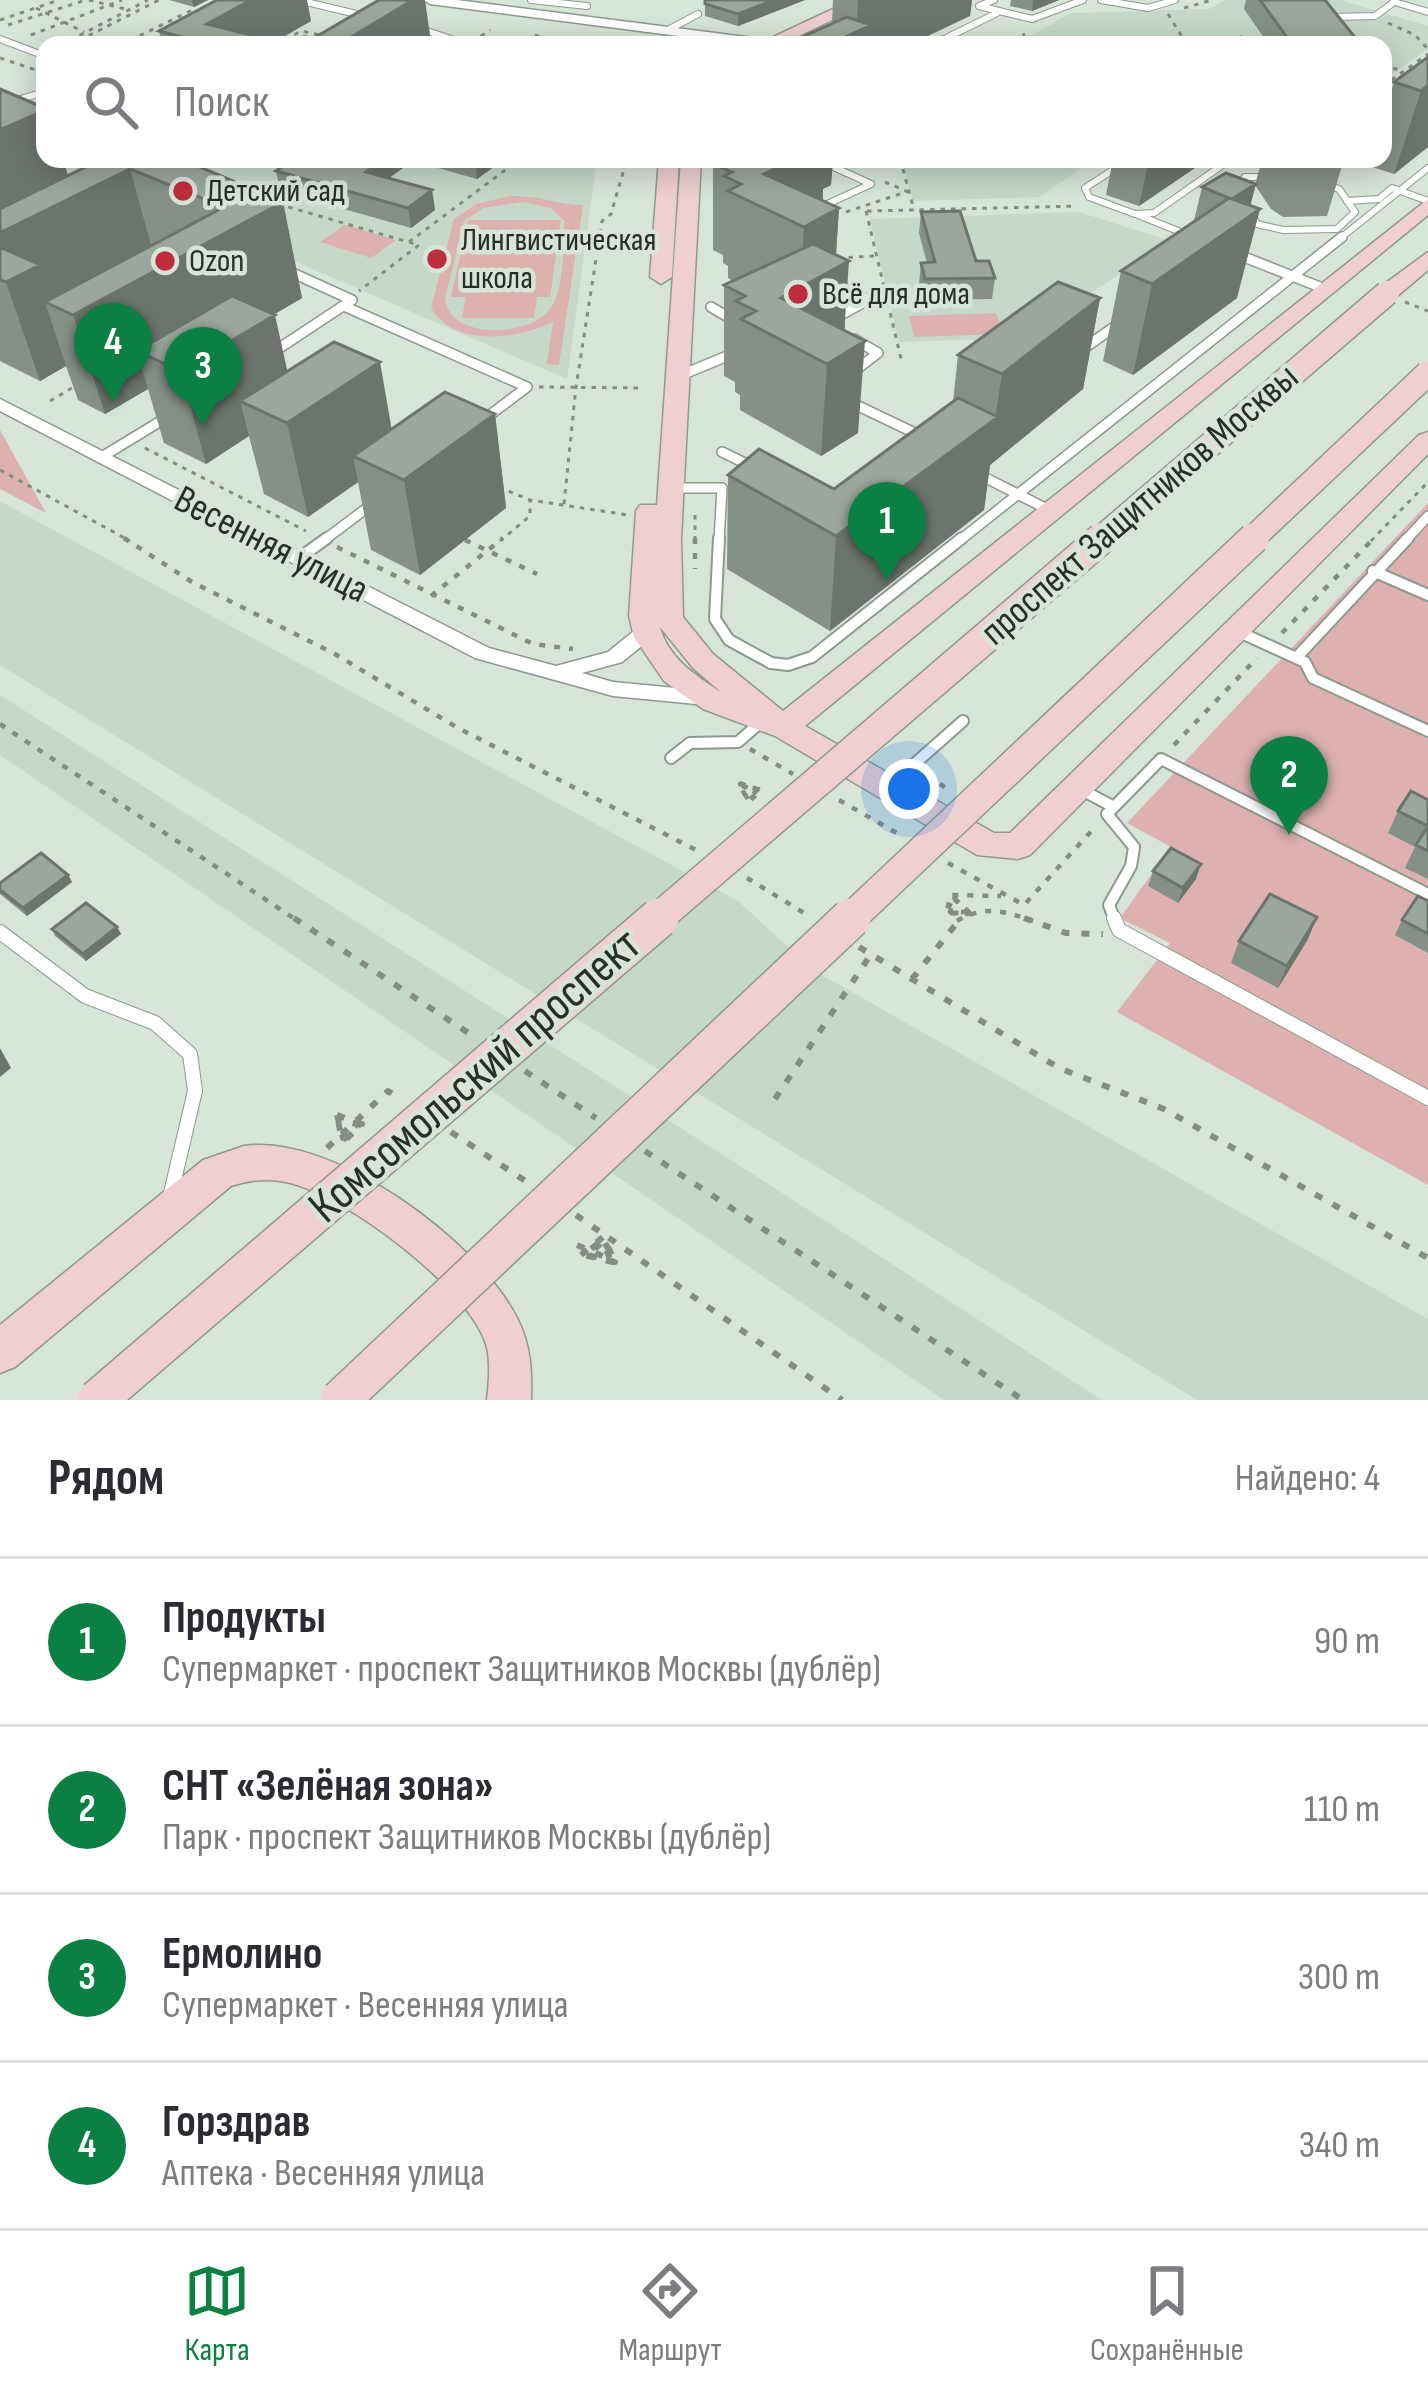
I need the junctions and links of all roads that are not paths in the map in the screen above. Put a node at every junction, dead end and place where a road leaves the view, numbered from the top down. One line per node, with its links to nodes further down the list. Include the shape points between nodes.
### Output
1 (298, 0): 17 (lane)
2 (430, 0): 19 (street)
3 (531, 0): 12 (lane)
4 (994, 0): 13 (lane)
5 (1083, 0): 15 (lane, via 1044,20)
6 (1101, 0): 7 (lane, via 1132,9)
7 (1175, 0)
8 (1395, 1): 14 (lane); 18 (lane, via 1375,16)
9 (875, 2): 25 (street); 26 (street)
10 (408, 3): 19 (street)
11 (966, 3): 13 (lane)
12 (587, 6)
13 (979, 6): 15 (lane)
14 (1428, 12)
15 (997, 13): 27 (lane)
16 (698, 14): 21 (lane)
17 (368, 16)
18 (1333, 17)
19 (537, 25): 21 (street); 23 (street)
20 (414, 27): 22 (lane)
21 (667, 31): 24 (street)
22 (453, 36)
23 (638, 36)
24 (705, 36)
25 (787, 36)
26 (808, 36)
27 (950, 36)
28 (0, 40): 29 (lane)
29 (36, 53)
30 (36, 95): 31 (lane)
31 (0, 105)
32 (668, 168): 85 (street)
33 (691, 168): 60 (street)
34 (836, 168): 44 (lane, via 871,184 813,211)
35 (1116, 168): 43 (lane, via 1084,188)
36 (1218, 168): 43 (lane, via 1154,213)
37 (1428, 168): 40 (lane)
38 (1280, 177): 41 (lane, via 1245,177 1235,186 1257,224 1337,229 1355,212)
39 (1318, 183): 41 (lane)
40 (1399, 191): 41 (lane); 42 (lane); 49 (lane)
41 (1347, 200)
42 (1428, 202): 51 (street)
43 (1136, 214): 45 (lane)
44 (828, 221)
45 (1203, 241)
46 (1225, 249): 49 (lane)
47 (1428, 259): 92 (street, проспект Защитников Москвы, bridge)
48 (263, 260): 53 (lane, via 348,295)
49 (1291, 275): 51 (lane); 76 (lane)
50 (830, 280): 61 (lane, via 868,300 826,324 878,353)
51 (1325, 289): 79 (street)
52 (711, 307): 55 (lane)
53 (346, 308): 57 (lane); 66 (lane, via 527,387)
54 (1121, 322): 58 (lane)
55 (748, 328)
56 (750, 346): 60 (lane)
57 (267, 356)
58 (1066, 361)
59 (1428, 373): 104 (street, bridge)
60 (679, 376): 74 (street)
61 (844, 378)
62 (845, 400): 67 (lane)
63 (0, 404): 71 (street, Весенняя улица)
64 (188, 404): 71 (lane)
65 (936, 423): 67 (lane)
66 (471, 429)
67 (919, 435): 69 (lane)
68 (1428, 440): 84 (street)
69 (929, 446)
70 (722, 452): 73 (lane)
71 (100, 458): 81 (street, Весенняя улица)
72 (958, 465): 76 (lane)
73 (762, 470)
74 (683, 488): 75 (lane); 89 (street, via 665,599 669,619 703,661)
75 (722, 488): 76 (lane, via 715,619 729,640 788,665 812,657); 77 (lane)
76 (1015, 492): 79 (lane)
77 (739, 495)
78 (379, 499): 81 (lane)
79 (1049, 510): 89 (street)
80 (1428, 516): 82 (lane)
81 (298, 559): 87 (street, Весенняя улица, via 482,653)
82 (1373, 571): 83 (lane); 86 (lane)
83 (1428, 595)
84 (1236, 630): 86 (lane); 95 (street)
85 (647, 631): 87 (street, via 615,657); 88 (street, via 663,660)
86 (1296, 658): 91 (lane, via 1313,678)
87 (548, 674): 88 (street, Весенняя улица)
88 (707, 698): 89 (street)
89 (778, 720): 93 (lane, via 738,742 690,743); 94 (street); 97 (street, via 989,846 1018,846)
90 (963, 721): 94 (lane)
91 (1428, 731)
92 (852, 752): 103 (street, Комсомольский проспект, bridge)
93 (671, 758)
94 (903, 774): 97 (street, via 1003,831)
95 (1077, 787): 96 (lane); 97 (street)
96 (1114, 807): 98 (lane, via 1161,759); 100 (lane, via 1107,814 1134,835 1137,850 1109,905 1119,930)
97 (1042, 822)
98 (1428, 894)
99 (0, 932): 101 (lane, via 85,996 155,1023 190,1054 195,1091)
100 (1428, 1098)
101 (166, 1215): 102 (street); 105 (street, via 240,1163 292,1165 324,1178 479,1292 505,1336)
102 (0, 1352)
103 (97, 1400)
104 (340, 1400)
105 (509, 1400)

